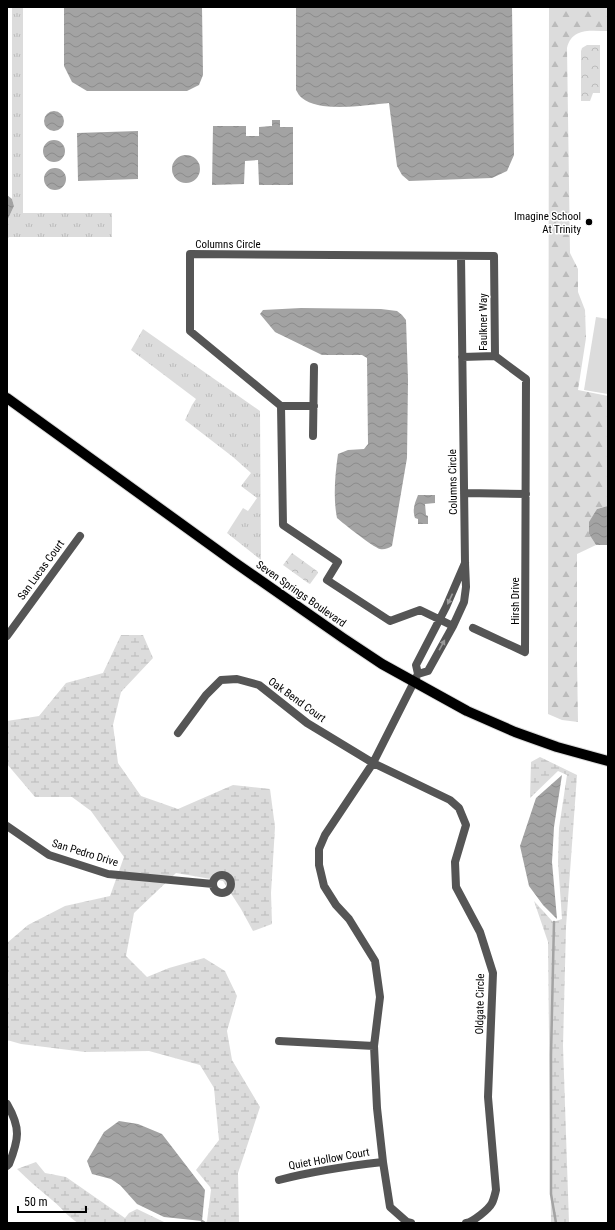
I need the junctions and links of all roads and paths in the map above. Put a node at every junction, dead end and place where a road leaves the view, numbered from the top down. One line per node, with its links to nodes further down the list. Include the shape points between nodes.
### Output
1 (461, 256): 2 (street, Columns Circle); 4 (street, Columns Circle); 7 (street, Columns Circle, via 190,254 190,331)
2 (494, 256): 3 (street, Faulkner Way)
3 (495, 356): 4 (street, Faulkner Way); 11 (street, Hirsh Drive, via 526,379)
4 (462, 357): 10 (street, Columns Circle)
5 (314, 367): 8 (street)
6 (7, 398): 18 (main road, Seven Springs Boulevard, via 330,629 382,664)
7 (281, 406): 8 (street); 14 (street, via 283,525 338,562 326,580 390,621 420,610)
8 (314, 406): 9 (street)
9 (314, 436)
10 (464, 493): 11 (street); 13 (street, Columns Circle)
11 (526, 494): 16 (street, Hirsh Drive, via 526,652)
12 (80, 536): 17 (street, San Lucas Court)
13 (465, 563): 14 (street, Columns Circle, one-way to 14); 15 (street, Columns Circle, via 464,602)
14 (440, 619): 15 (street); 18 (street, Columns Circle, via 416,665)
15 (453, 626): 18 (street, Columns Circle, one-way to 15, via 428,671)
16 (473, 628)
17 (7, 636)
18 (416, 678): 20 (main road, Seven Springs Boulevard, via 467,711 515,732); 21 (street)
19 (178, 733): 21 (street, Oak Bend Court, via 206,695 221,680 237,679 259,686 307,723)
20 (608, 761)
21 (373, 763): 25 (street, via 325,835 320,849 319,864 324,886 349,919 375,961 380,997); 31 (street, Oldgate Circle, via 450,800 459,808 466,824 455,862 456,887 480,932 493,973 488,1097 496,1190 487,1210)
22 (7, 826): 23 (street, San Pedro Drive, via 49,855 108,874)
23 (213, 884)
24 (279, 1041): 25 (street)
25 (374, 1046): 27 (street)
26 (7, 1104): 28 (street, via 14,1116 17,1144)
27 (383, 1162): 29 (street, Quiet Hollow Court, via 298,1174); 30 (street, via 390,1207)
28 (7, 1166)
29 (279, 1180)
30 (411, 1223)
31 (466, 1223)

